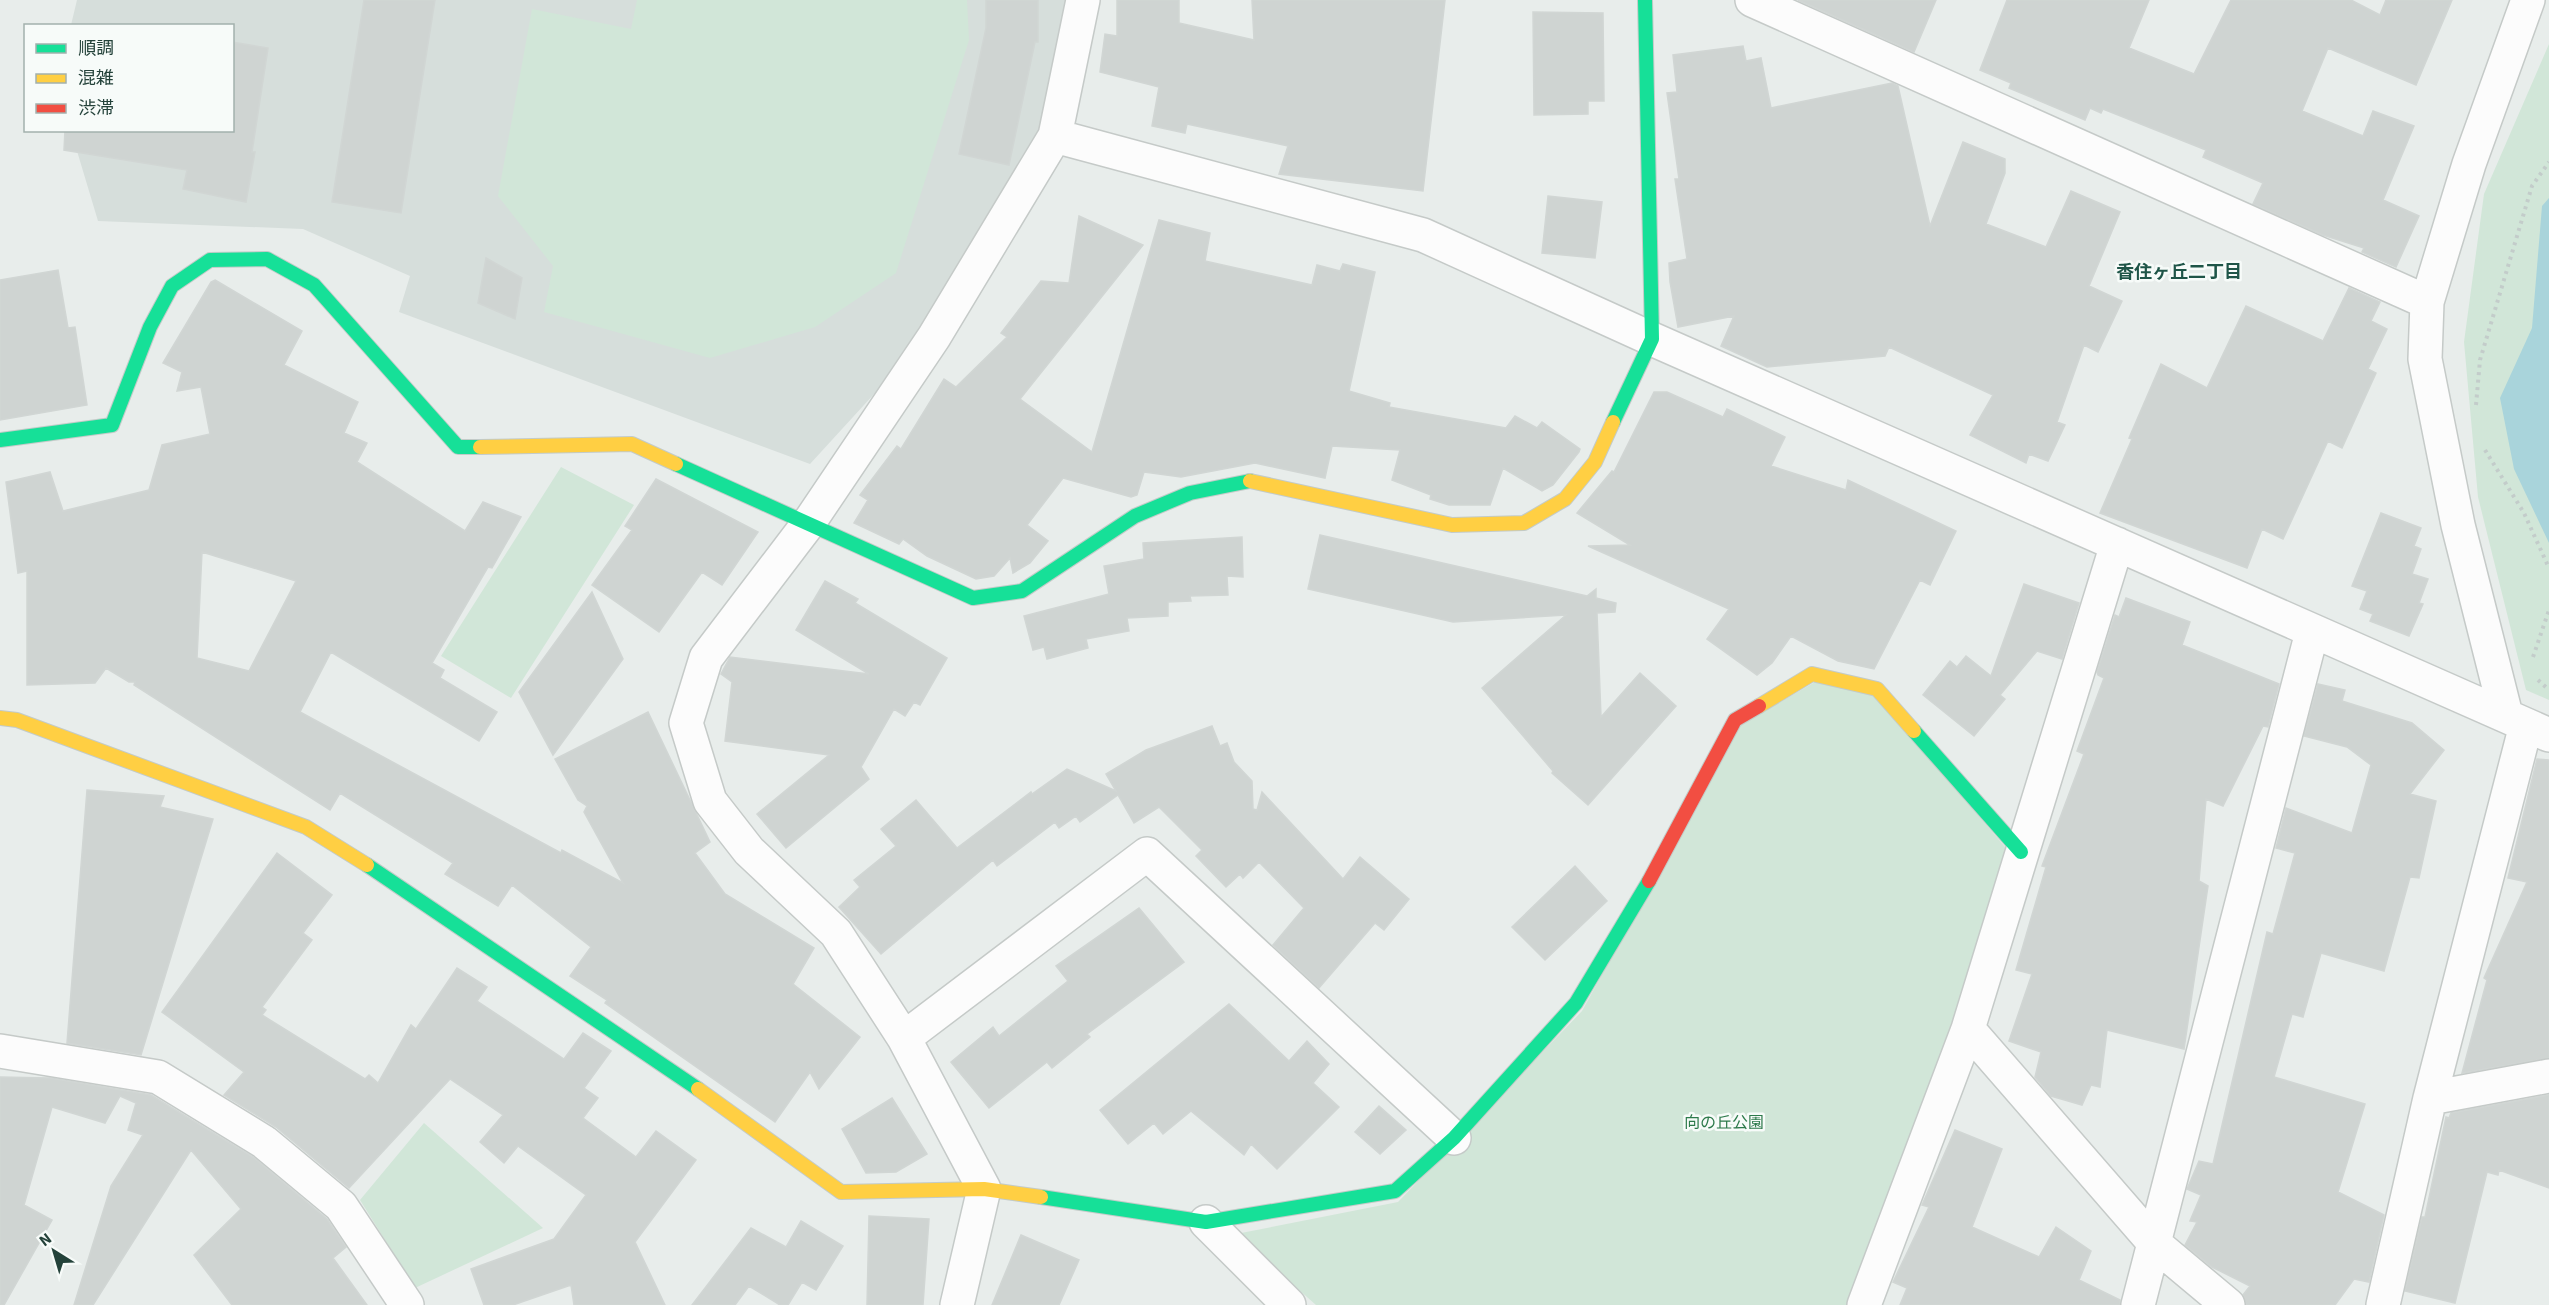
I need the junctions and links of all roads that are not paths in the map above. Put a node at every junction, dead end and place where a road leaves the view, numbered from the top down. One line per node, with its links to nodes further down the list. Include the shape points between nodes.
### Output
1 (1083, 0): 5 (street)
2 (1645, 0): 7 (street)
3 (1752, 0): 6 (street)
4 (2528, 0): 6 (street, via 2469,164)
5 (1055, 136): 7 (street, via 1423,235); 9 (street, via 933,337)
6 (2427, 302): 13 (street, via 2425,358 2458,525)
7 (1652, 339): 9 (street, via 1595,462 1565,499 1524,523 1452,525 1251,480 1190,492 1135,516 1022,591 974,597); 10 (street)
8 (0, 440): 9 (street, via 112,425 150,327 172,286 210,260 267,259 314,285 459,447 632,444)
9 (808, 524): 16 (street, via 706,658 686,723 710,801 749,851 836,933)
10 (2117, 544): 11 (street); 14 (street)
11 (2312, 632): 13 (street); 23 (street)
12 (0, 718): 21 (street, via 18,720 306,827 676,1073 841,1192)
13 (2527, 725): 19 (street)
14 (2021, 852): 15 (street); 20 (street, via 1877,689 1812,674 1735,720 1648,883 1576,1003)
15 (1968, 1029): 23 (street); 27 (street)
16 (904, 1038): 20 (street, via 1148,854); 21 (street)
17 (0, 1052): 24 (street, via 158,1077 264,1142 341,1206)
18 (2549, 1076): 19 (street)
19 (2430, 1098): 30 (street)
20 (1454, 1138): 22 (street, via 1395,1191)
21 (984, 1189): 22 (street); 25 (street)
22 (1206, 1222): 26 (street)
23 (2155, 1244): 28 (street); 29 (street)
24 (407, 1305)
25 (957, 1305)
26 (1289, 1305)
27 (1864, 1305)
28 (2138, 1305)
29 (2228, 1305)
30 (2383, 1305)

